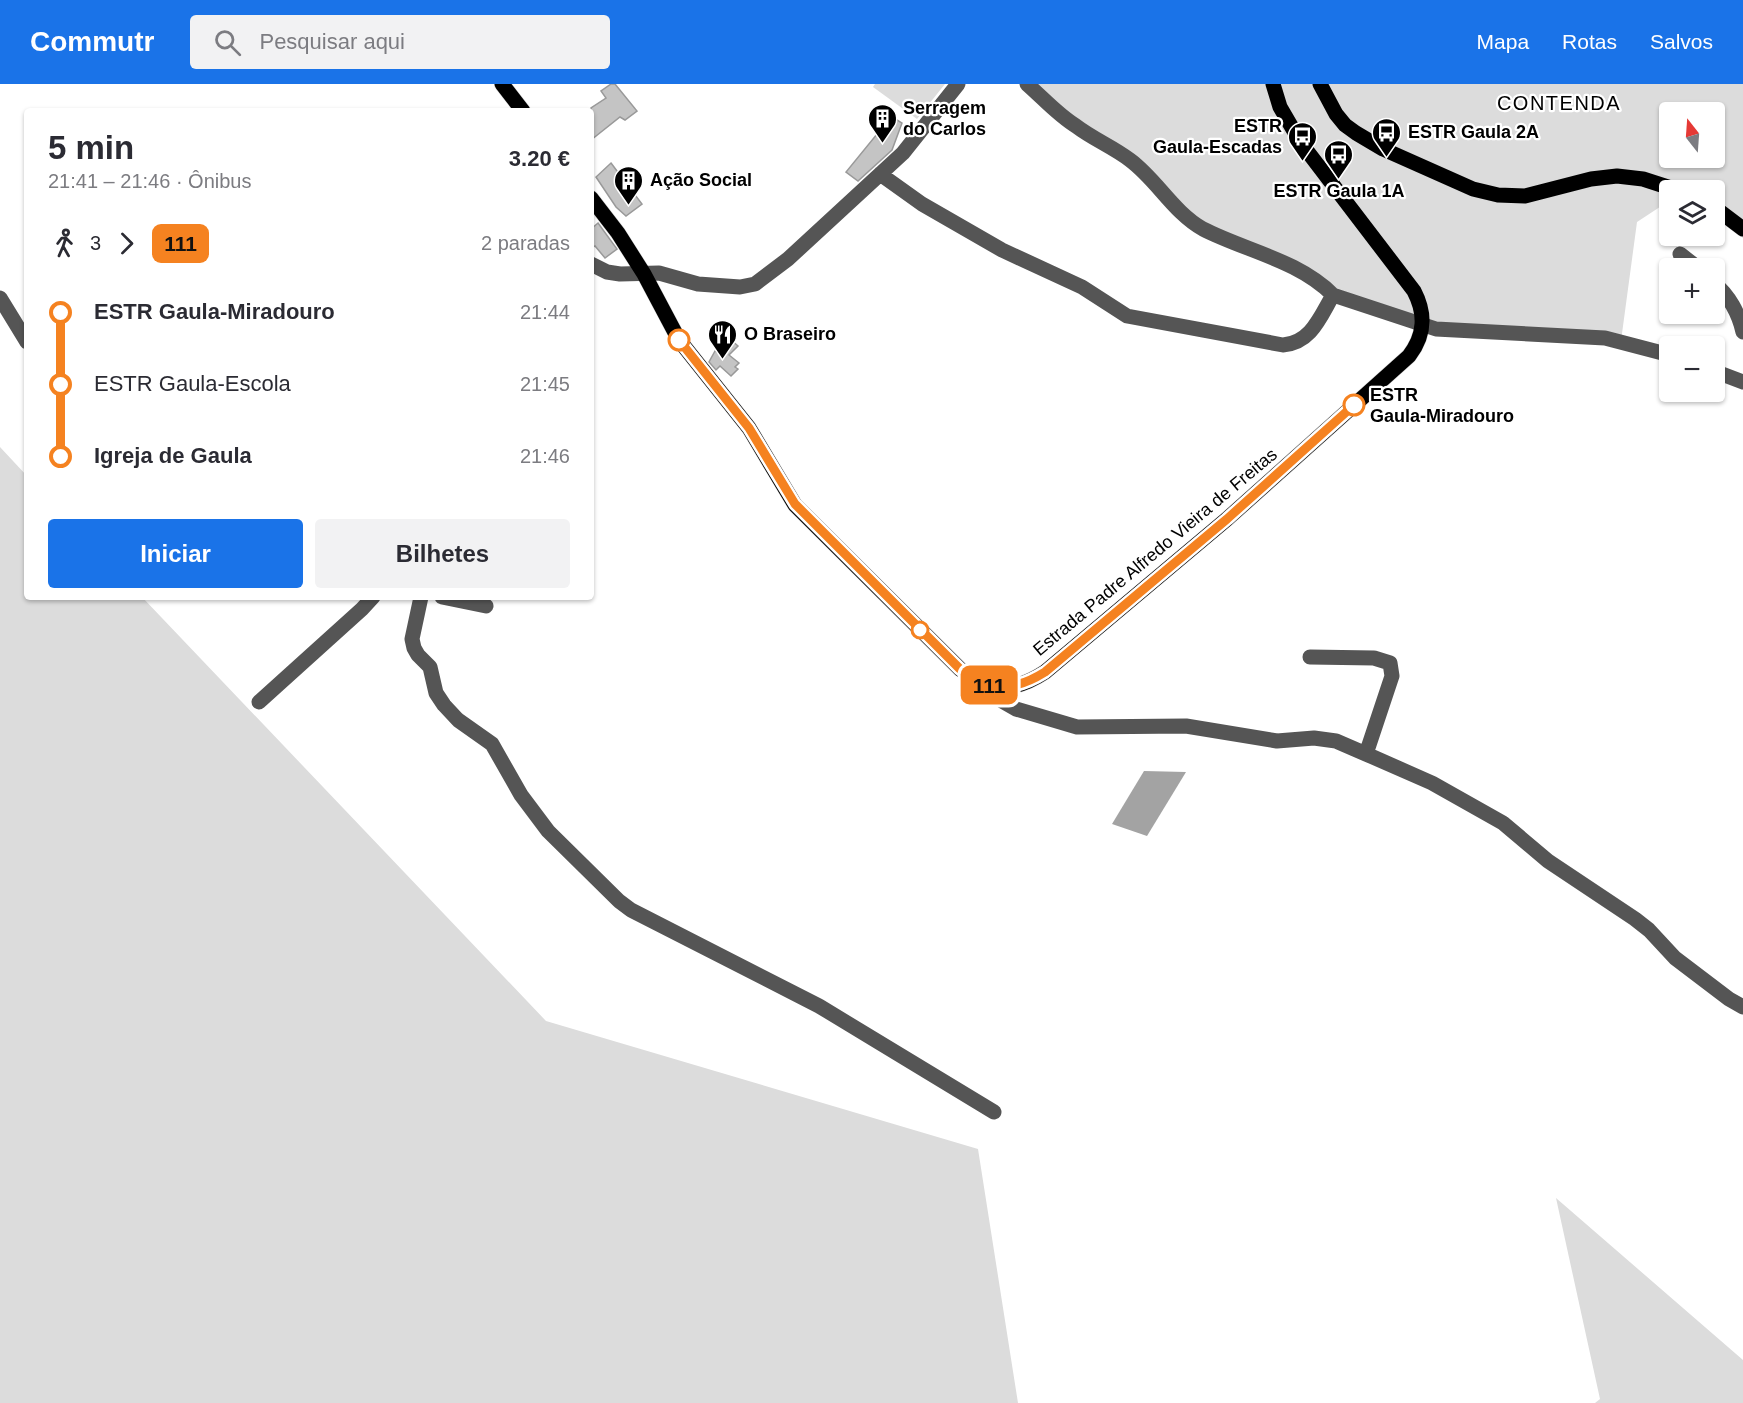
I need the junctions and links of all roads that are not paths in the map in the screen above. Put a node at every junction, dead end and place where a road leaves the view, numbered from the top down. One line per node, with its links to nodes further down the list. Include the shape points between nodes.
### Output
1 (502, 84): 6 (main road)
2 (958, 84): 7 (street, via 903,153)
3 (1027, 84): 16 (street, via 1075,126 1131,160 1189,220 1290,266)
4 (1273, 84): 19 (main road, via 1280,107 1301,142 1414,291 1420,304)
5 (1320, 84): 8 (main road, via 1336,114 1356,133 1473,189 1525,196 1617,176)
6 (522, 108)
7 (880, 174): 15 (street, via 788,259 755,284 719,286 659,273); 16 (street, via 922,204 1002,250 1053,272 1117,311 1140,320 1293,344 1311,331)
8 (1659, 184)
9 (594, 202): 15 (main road)
10 (1725, 215): 11 (main road)
11 (1743, 229)
12 (1680, 254): 13 (street)
13 (1685, 258)
14 (594, 266): 15 (street, via 607,272)
15 (644, 274): 30 (main road, via 679,340 749,428 795,504 960,669)
16 (1333, 295): 19 (street)
17 (1725, 295): 20 (street)
18 (0, 298): 21 (street)
19 (1422, 327): 22 (street, via 1605,338); 30 (main road, Estrada Padre Alfredo Vieira de Freitas, via 1409,356 1227,519 1045,672 1018,686)
20 (1743, 332)
21 (24, 337)
22 (1659, 352)
23 (1725, 375): 24 (street)
24 (1743, 382)
25 (370, 600): 31 (street)
26 (420, 600): 34 (street, via 412,639 418,656 430,667 436,693 458,720 492,744 521,795 548,831 619,901 819,1006)
27 (457, 600): 28 (street)
28 (486, 606)
29 (1310, 657): 32 (street, via 1374,658 1390,663 1392,676)
30 (992, 687): 32 (street, via 1002,701 1016,709 1077,727 1186,726 1267,741 1336,741)
31 (259, 702)
32 (1366, 753): 33 (street, via 1432,783 1503,823 1548,861 1635,919 1675,958)
33 (1743, 1007)
34 (994, 1112)

